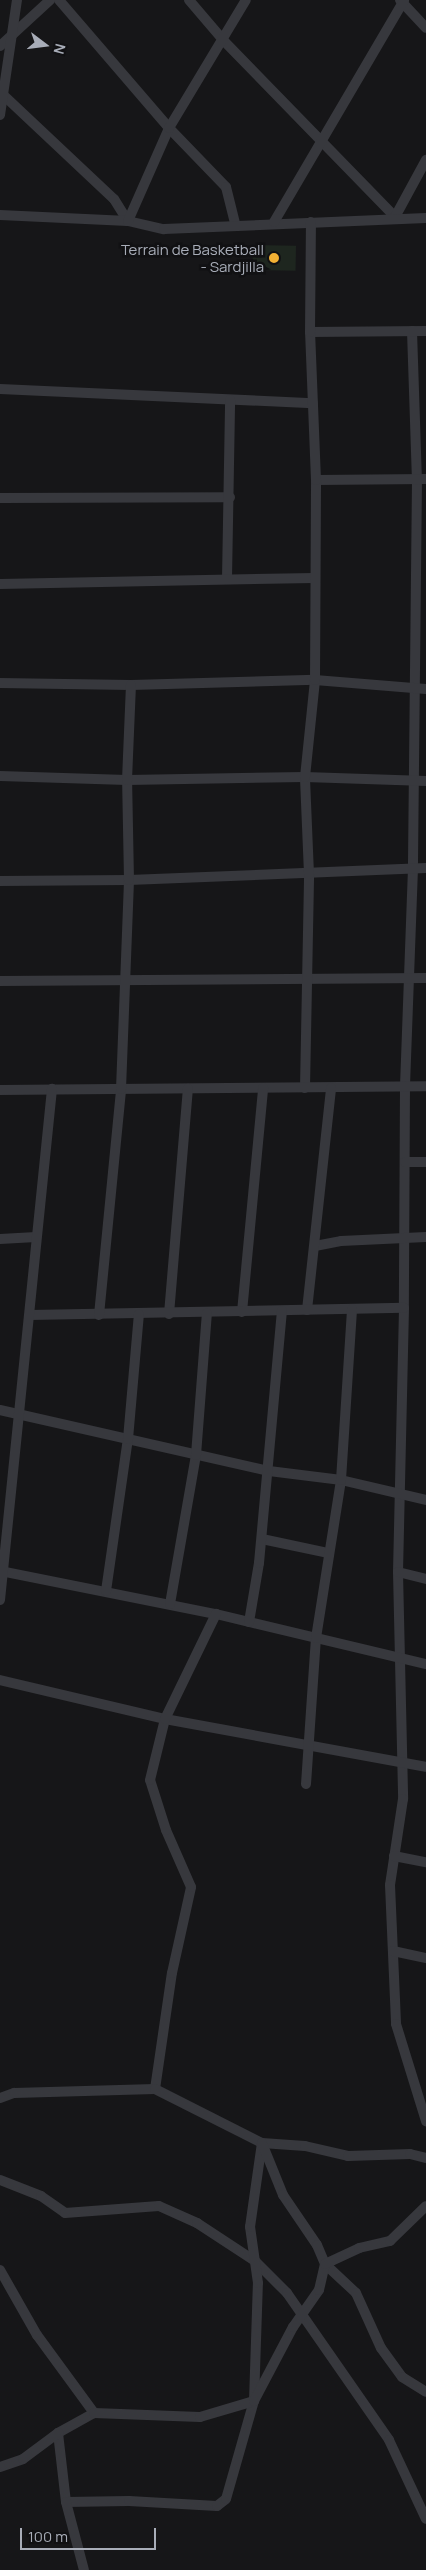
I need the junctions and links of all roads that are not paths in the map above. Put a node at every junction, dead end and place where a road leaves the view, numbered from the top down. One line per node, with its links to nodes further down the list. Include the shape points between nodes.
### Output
1 (17, 0): 8 (street)
2 (50, 0): 8 (street)
3 (59, 0): 13 (street)
4 (189, 0): 9 (street)
5 (246, 0): 9 (street)
6 (402, 1): 7 (street); 14 (street)
7 (426, 28)
8 (10, 37): 10 (street); 11 (street)
9 (223, 40): 13 (street); 14 (street)
10 (0, 46)
11 (2, 93): 12 (street); 19 (street, via 114,199)
12 (0, 115)
13 (169, 128): 19 (street); 22 (street, via 226,187)
14 (323, 141): 17 (street); 20 (street)
15 (426, 160): 17 (street)
16 (0, 215): 19 (street)
17 (395, 217): 18 (street); 21 (street)
18 (426, 218)
19 (128, 221): 22 (street, via 164,229)
20 (274, 222): 21 (street); 22 (street)
21 (311, 222): 25 (street)
22 (235, 224)
23 (412, 331): 24 (street); 25 (street); 29 (street)
24 (426, 331)
25 (310, 332): 28 (street)
26 (0, 389): 27 (street)
27 (230, 400): 28 (street); 32 (street)
28 (313, 403): 30 (street)
29 (421, 479): 30 (street); 35 (street)
30 (316, 480): 33 (street)
31 (0, 498): 32 (street)
32 (230, 498): 34 (street)
33 (314, 578): 34 (street); 38 (street)
34 (226, 579): 37 (street)
35 (415, 581): 36 (street); 41 (street)
36 (426, 581)
37 (0, 584)
38 (315, 680): 40 (street); 41 (street); 43 (street)
39 (0, 683): 40 (street)
40 (131, 685): 44 (street)
41 (421, 689): 45 (street)
42 (0, 776): 44 (street)
43 (305, 777): 44 (street); 45 (street); 49 (street)
44 (127, 780): 51 (street)
45 (414, 782): 46 (street); 47 (street)
46 (426, 782)
47 (413, 868): 48 (street); 49 (street); 52 (street)
48 (426, 868)
49 (309, 874): 51 (street); 54 (street)
50 (0, 880): 51 (street)
51 (129, 880): 55 (street)
52 (408, 978): 53 (street); 54 (street); 57 (street)
53 (426, 978)
54 (306, 979): 55 (street); 60 (street)
55 (124, 980): 56 (street); 62 (street)
56 (0, 981)
57 (405, 1086): 58 (street); 61 (street); 66 (street)
58 (426, 1086)
59 (263, 1088): 60 (street); 63 (street); 77 (street)
60 (306, 1088): 61 (street)
61 (331, 1088): 72 (street)
62 (121, 1089): 63 (street); 65 (street); 82 (street)
63 (188, 1089): 80 (street)
64 (0, 1090): 65 (street)
65 (52, 1090): 68 (street)
66 (405, 1162): 67 (street); 70 (street)
67 (426, 1162)
68 (36, 1237): 71 (street); 81 (street)
69 (426, 1237): 70 (street)
70 (404, 1238): 72 (street); 73 (street)
71 (0, 1239)
72 (315, 1246): 75 (street)
73 (404, 1308): 74 (street); 89 (street)
74 (352, 1309): 75 (street); 88 (street)
75 (307, 1310): 76 (street)
76 (282, 1311): 77 (street); 87 (street)
77 (242, 1312): 78 (street)
78 (207, 1313): 80 (street); 86 (street)
79 (139, 1314): 80 (street); 82 (street); 85 (street)
80 (169, 1314)
81 (30, 1315): 82 (street); 84 (street)
82 (99, 1316)
83 (0, 1410): 84 (street)
84 (18, 1414): 85 (street); 93 (street)
85 (128, 1439): 86 (street); 96 (street)
86 (196, 1455): 87 (street); 98 (street)
87 (269, 1471): 88 (street); 91 (street)
88 (341, 1480): 89 (street); 92 (street)
89 (400, 1491): 90 (street); 94 (street)
90 (426, 1500)
91 (262, 1539): 92 (street); 100 (street)
92 (328, 1553): 101 (street)
93 (2, 1571): 96 (street); 97 (street)
94 (398, 1572): 95 (street); 102 (street)
95 (426, 1579)
96 (106, 1591): 98 (street)
97 (0, 1600)
98 (170, 1604): 99 (street)
99 (216, 1614): 100 (street); 105 (street)
100 (249, 1622): 101 (street)
101 (316, 1638): 102 (street); 106 (street)
102 (399, 1658): 103 (street); 107 (street)
103 (426, 1664)
104 (0, 1680): 105 (street)
105 (165, 1719): 106 (street); 114 (street, via 150,1780 166,1830 191,1887 172,1973)
106 (308, 1746): 107 (street); 109 (street)
107 (403, 1761): 108 (street); 110 (street, via 402,1808)
108 (426, 1767)
109 (306, 1784)
110 (394, 1856): 111 (street); 112 (street, via 390,1885)
111 (426, 1862)
112 (393, 1951): 113 (street); 116 (street, via 396,2024)
113 (426, 1958)
114 (155, 2089): 115 (street, via 14,2093); 117 (street)
115 (0, 2098)
116 (426, 2121)
117 (262, 2143): 118 (street, via 305,2146 348,2156 410,2154); 121 (street, via 250,2227); 122 (street, via 283,2195 317,2245)
118 (426, 2158)
119 (0, 2180): 121 (street, via 41,2196 65,2213 159,2206 196,2223)
120 (426, 2206): 122 (street, via 390,2241 359,2248)
121 (255, 2262): 124 (street, via 287,2293); 126 (street, via 258,2283)
122 (325, 2264): 124 (street, via 319,2290); 125 (street, via 356,2293 381,2348 402,2377)
123 (0, 2270): 127 (street, via 37,2335)
124 (301, 2316): 126 (street); 131 (street, via 389,2440)
125 (426, 2392)
126 (254, 2401): 127 (street, via 200,2417); 130 (street, via 231,2487 226,2499 217,2506 129,2501)
127 (94, 2414): 128 (street)
128 (58, 2434): 129 (street, via 23,2459); 130 (street)
129 (0, 2467)
130 (66, 2502): 132 (street)
131 (426, 2519)
132 (84, 2570)

